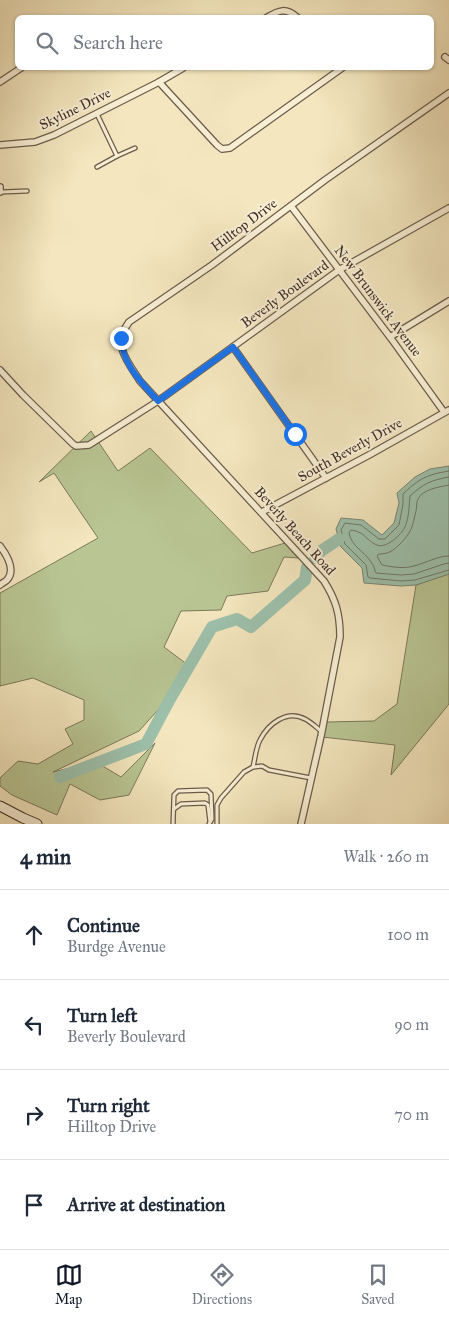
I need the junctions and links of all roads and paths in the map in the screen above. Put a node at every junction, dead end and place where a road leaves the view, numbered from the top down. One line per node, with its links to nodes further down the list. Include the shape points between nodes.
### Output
1 (271, 15): 2 (street, via 280,10)
2 (295, 15)
3 (17, 70): 6 (street)
4 (180, 70): 7 (street, Skyline Drive)
5 (337, 70): 7 (street, via 225,149 217,145)
6 (0, 82)
7 (159, 82): 9 (street, Skyline Drive)
8 (449, 94): 17 (street, Hilltop Drive)
9 (97, 113): 10 (street, Skyline Drive, via 35,142); 12 (lane)
10 (0, 145)
11 (135, 148): 12 (lane)
12 (117, 156): 13 (lane)
13 (97, 167)
14 (0, 187): 16 (street)
15 (28, 191): 16 (lane)
16 (0, 192)
17 (291, 206): 19 (street, New Brunswick Avenue); 24 (street, Hilltop Drive, via 129,322 121,338 124,356)
18 (449, 208): 19 (street, Beverly Boulevard)
19 (339, 270): 21 (street, New Brunswick Avenue); 22 (street, Beverly Boulevard)
20 (449, 301): 21 (street)
21 (390, 337): 25 (street, New Brunswick Avenue)
22 (233, 347): 24 (street, Beverly Boulevard); 26 (street)
23 (0, 370): 24 (street, Beverly Boulevard, via 76,446 89,445)
24 (158, 401): 27 (street, Beverly Beach Road)
25 (447, 411): 26 (street, South Beverly Drive)
26 (326, 478): 27 (street, South Beverly Drive)
27 (262, 512): 30 (street, Beverly Beach Road, via 324,581 338,611 340,637)
28 (0, 546): 29 (street, via 9,560 10,574)
29 (0, 585)
30 (322, 731): 31 (lane, via 305,718 294,715 282,717 259,740); 32 (street, Beverly Beach Road)
31 (253, 767): 32 (lane, via 262,766); 38 (lane, via 244,772 221,798 217,805)
32 (311, 778): 39 (street, Beverly Beach Road)
33 (0, 806): 36 (main road)
34 (173, 809): 35 (lane, via 181,804 205,803); 35 (lane, via 177,792 209,790); 37 (lane)
35 (210, 823)
36 (38, 824)
37 (173, 824)
38 (217, 824)
39 (301, 824)

